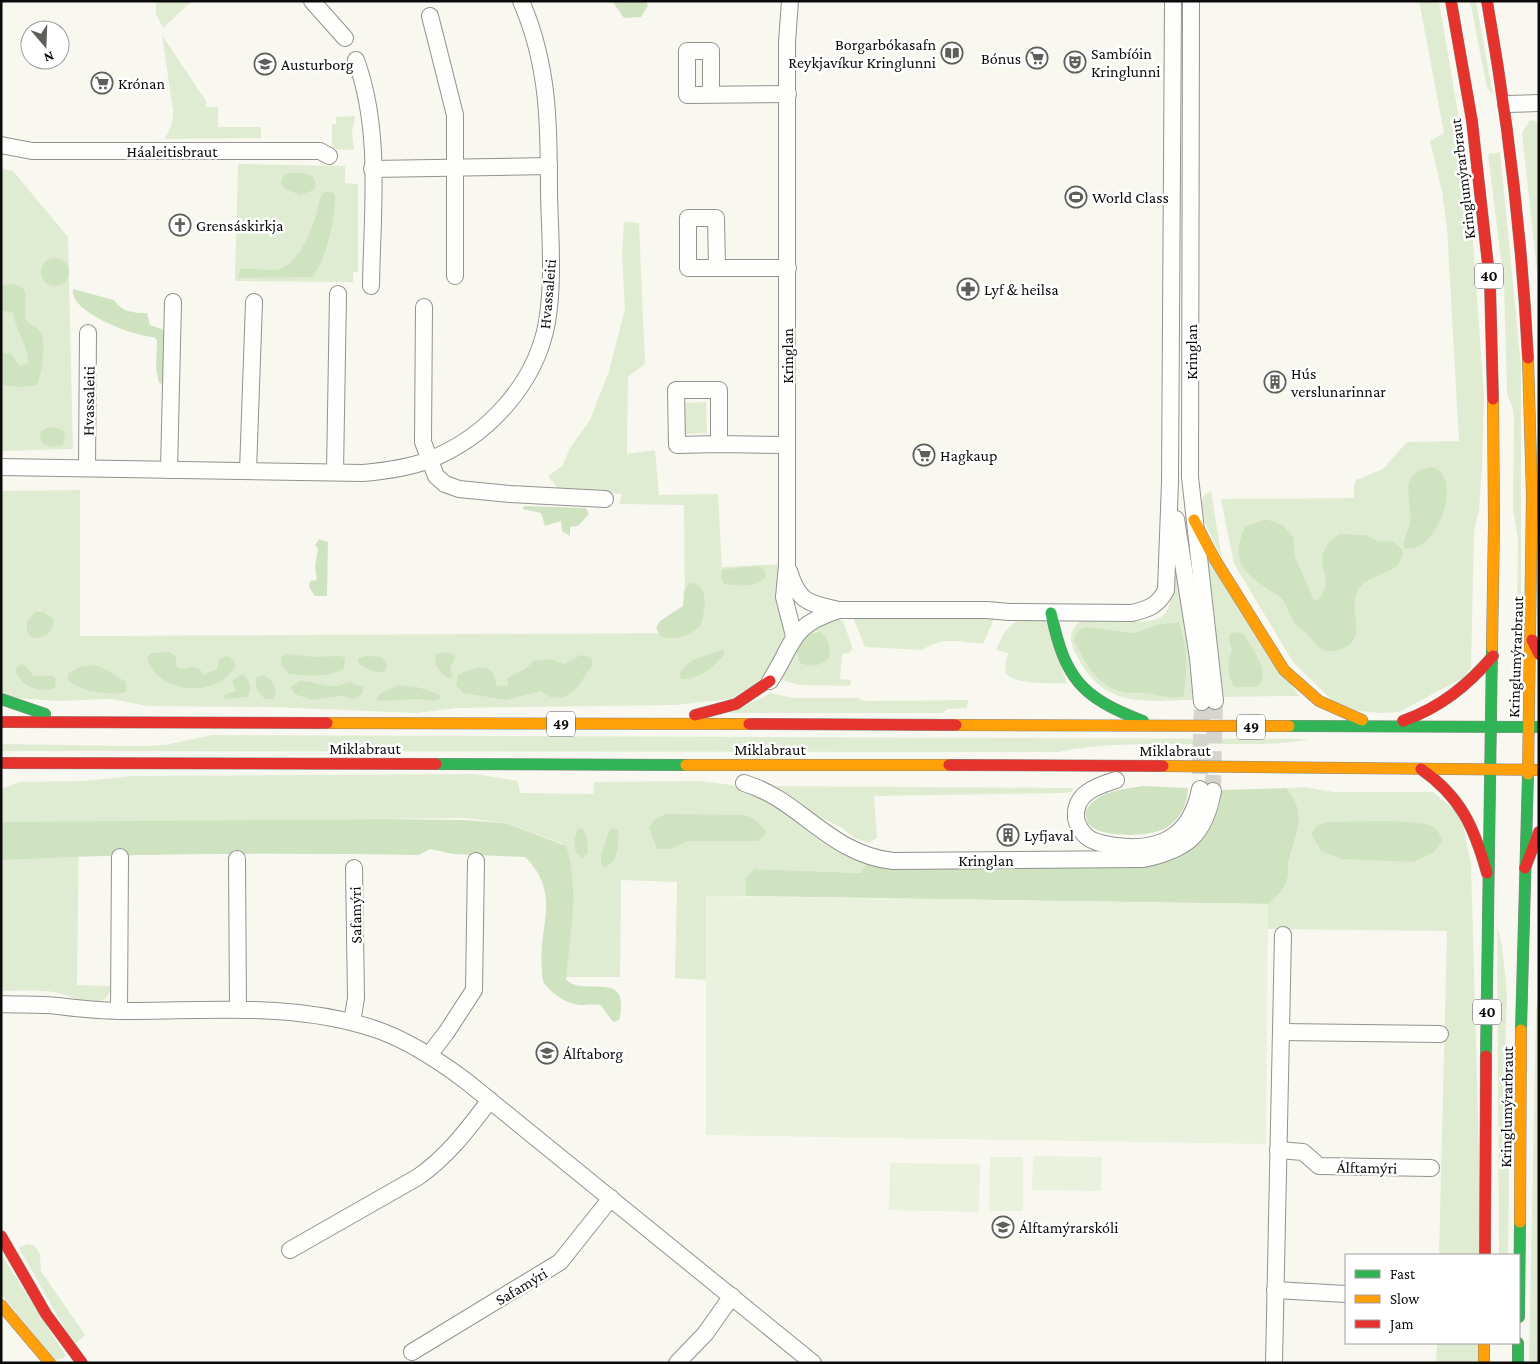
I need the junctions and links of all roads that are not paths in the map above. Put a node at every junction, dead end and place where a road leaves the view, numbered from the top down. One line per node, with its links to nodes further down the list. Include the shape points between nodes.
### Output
1 (312, 1): 10 (street)
2 (522, 1): 20 (street, Hvassaleiti, via 537,44 547,90)
3 (779, 1): 11 (street, Kringlan)
4 (790, 1): 11 (street, Kringlan)
5 (1173, 1): 40 (street, Kringlan)
6 (1191, 1): 42 (street, Kringlan, via 1190,477)
7 (1451, 1): 49 (main road, Kringlumýrarbraut / 40, via 1463,33 1490,283 1494,421)
8 (1487, 1): 17 (main road, Kringlumýrarbraut / 40)
9 (430, 16): 22 (street, via 455,115)
10 (345, 38)
11 (787, 42): 13 (street, Kringlan)
12 (356, 60): 21 (street, via 368,100)
13 (788, 94): 14 (street); 24 (street, Kringlan)
14 (711, 95)
15 (1490, 100): 17 (main road)
16 (1539, 103): 17 (street)
17 (1506, 104): 47 (main road, Kringlumýrarbraut / 40, via 1523,228 1534,386)
18 (5, 149): 19 (street, Háaleitisbraut, via 320,151)
19 (329, 156)
20 (549, 166): 22 (street); 34 (street, Hvassaleiti, via 550,285 548,315 541,344 529,372 510,402 460,444)
21 (372, 169): 22 (street); 26 (street)
22 (455, 169): 25 (street)
23 (717, 268): 24 (street)
24 (788, 268): 33 (street, Kringlan)
25 (455, 276)
26 (371, 286)
27 (338, 294): 39 (street)
28 (173, 302): 37 (street)
29 (254, 302): 38 (street)
30 (424, 307): 34 (street, via 423,442)
31 (88, 333): 36 (street, Hvassaleiti)
32 (719, 444): 33 (street)
33 (787, 445): 43 (street, Kringlan)
34 (428, 460): 39 (street, Hvassaleiti, via 388,470); 41 (street, via 436,476 445,484 459,489)
35 (1, 467): 36 (street, Hvassaleiti)
36 (87, 468): 37 (street, Hvassaleiti)
37 (169, 470): 38 (street, Hvassaleiti)
38 (248, 470): 39 (street, Hvassaleiti)
39 (335, 472)
40 (1170, 482): 42 (street, Kringlan, via 1198,658 1208,701); 45 (street, Kringlan, via 1166,590 1161,601 1132,614)
41 (605, 499)
42 (1194, 520): 55 (main road, via 1270,650 1297,684 1340,713)
43 (787, 566): 44 (street, Kringlan, via 799,596 809,603); 46 (street, Kringlan, via 784,598)
44 (839, 610): 45 (street, Kringlan); 46 (street, Kringlan, via 816,617)
45 (1051, 613): 58 (main road, via 1060,652 1082,689 1114,711)
46 (794, 636): 50 (street, Kringlan)
47 (1532, 640): 48 (main road); 57 (main road, Kringlumýrarbraut / 40)
48 (1539, 654)
49 (1493, 656): 55 (main road, via 1465,688 1448,701 1418,716); 56 (main road, Kringlumýrarbraut / 40)
50 (770, 682): 54 (main road, via 736,704)
51 (1, 699): 53 (main road)
52 (1, 722): 53 (main road, Miklabraut / 49)
53 (76, 723): 54 (main road, Miklabraut / 49)
54 (662, 724): 58 (main road, Miklabraut / 49)
55 (1385, 726): 56 (main road, Miklabraut / 49); 58 (main road, Miklabraut / 49)
56 (1491, 727): 57 (main road, Miklabraut / 49); 64 (main road, Kringlumýrarbraut / 40)
57 (1534, 727): 65 (main road, Kringlumýrarbraut / 40)
58 (1163, 728)
59 (1, 763): 60 (main road, Miklabraut)
60 (70, 764): 61 (main road, Miklabraut); 66 (main road)
61 (486, 765): 62 (main road, Miklabraut); 67 (main road)
62 (1184, 766): 63 (main road, Miklabraut); 68 (main road)
63 (1421, 770): 64 (main road, Miklabraut); 77 (main road, via 1444,786 1464,811 1474,830)
64 (1490, 770): 65 (main road, Miklabraut); 77 (main road, Kringlumýrarbraut / 40)
65 (1533, 770): 76 (main road, Kringlumýrarbraut / 40)
66 (23, 776)
67 (530, 776)
68 (1148, 779)
69 (1120, 780): 70 (street, Kringlan, via 1088,791 1080,800 1076,818 1088,838 1125,847 1146,846 1171,838 1192,818 1206,790 1206,820 1178,849 1151,858 893,861 872,858 846,847 781,800 760,788)
70 (740, 782)
71 (1539, 832): 76 (main road)
72 (120, 857): 81 (street)
73 (237, 858): 80 (street)
74 (476, 861): 85 (street, via 474,990)
75 (354, 868): 82 (street, Safamýri, via 356,998)
76 (1525, 868): 93 (main road, Kringlumýrarbraut / 40)
77 (1487, 873): 92 (main road, Kringlumýrarbraut / 40)
78 (1283, 935): 83 (street)
79 (1, 1004): 81 (street)
80 (238, 1009): 81 (street); 82 (street, via 307,1013)
81 (119, 1011)
82 (352, 1022): 85 (street, via 400,1039)
83 (1281, 1032): 84 (street); 87 (street)
84 (1440, 1034)
85 (429, 1055): 86 (street)
86 (490, 1100): 89 (street); 91 (street, via 436,1164)
87 (1278, 1150): 88 (street, Álftamýri, via 1303,1152 1319,1166); 94 (street)
88 (1431, 1168)
89 (611, 1198): 96 (street); 100 (street, Safamýri, via 560,1262)
90 (1, 1236): 101 (main road)
91 (290, 1250)
92 (1485, 1254)
93 (1520, 1254)
94 (1275, 1290): 95 (street); 105 (street)
95 (1345, 1294)
96 (732, 1296): 103 (street); 104 (street)
97 (1, 1305): 102 (main road)
98 (1484, 1344): 106 (main road)
99 (1518, 1344): 107 (main road)
100 (412, 1352)
101 (77, 1361)
102 (50, 1363)
103 (677, 1363)
104 (814, 1363)
105 (1274, 1363)
106 (1484, 1363)
107 (1518, 1363)

